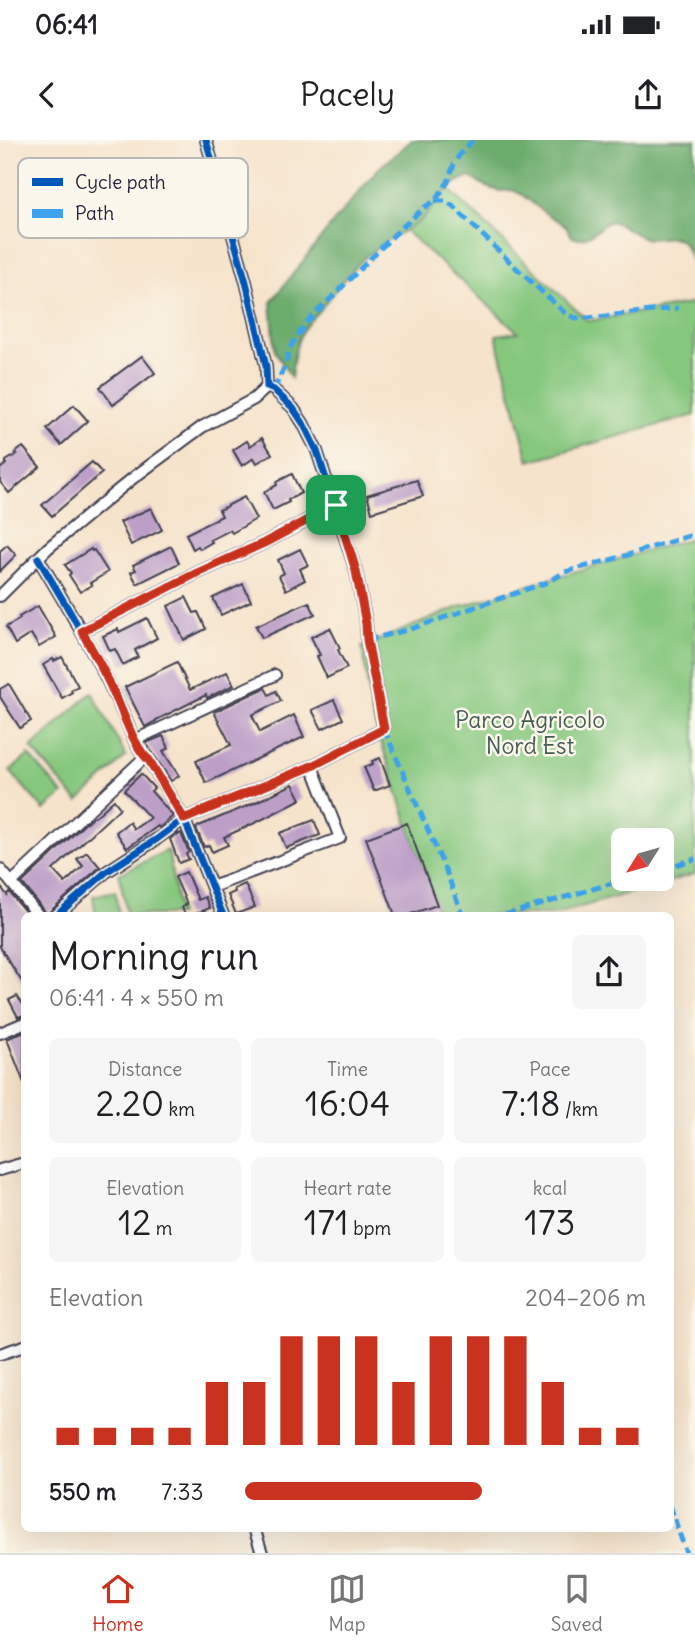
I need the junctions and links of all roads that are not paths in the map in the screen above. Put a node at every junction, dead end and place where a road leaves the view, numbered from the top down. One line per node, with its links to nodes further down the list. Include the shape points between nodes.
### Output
1 (206, 140): 2 (street)
2 (211, 158)
3 (233, 238): 4 (street, via 268,373)
4 (267, 387): 5 (street, via 287,401 303,423); 6 (street, via 134,478)
5 (336, 505): 8 (street); 12 (street, via 356,571 384,729)
6 (38, 558): 7 (street); 8 (street)
7 (0, 596)
8 (82, 631): 10 (street)
9 (275, 675): 10 (street)
10 (135, 740): 11 (street)
11 (145, 757): 13 (street); 15 (street)
12 (312, 766): 13 (street); 16 (street, via 340,838)
13 (184, 819): 16 (street); 18 (street, via 106,872)
14 (0, 869): 15 (street)
15 (12, 883): 17 (street)
16 (212, 887): 19 (street)
17 (36, 912)
18 (60, 912)
19 (222, 912)
20 (21, 1024): 21 (street)
21 (0, 1033)
22 (21, 1164): 23 (street)
23 (0, 1170)
24 (21, 1347): 25 (street)
25 (0, 1354)
26 (255, 1532): 27 (street)
27 (262, 1553)

